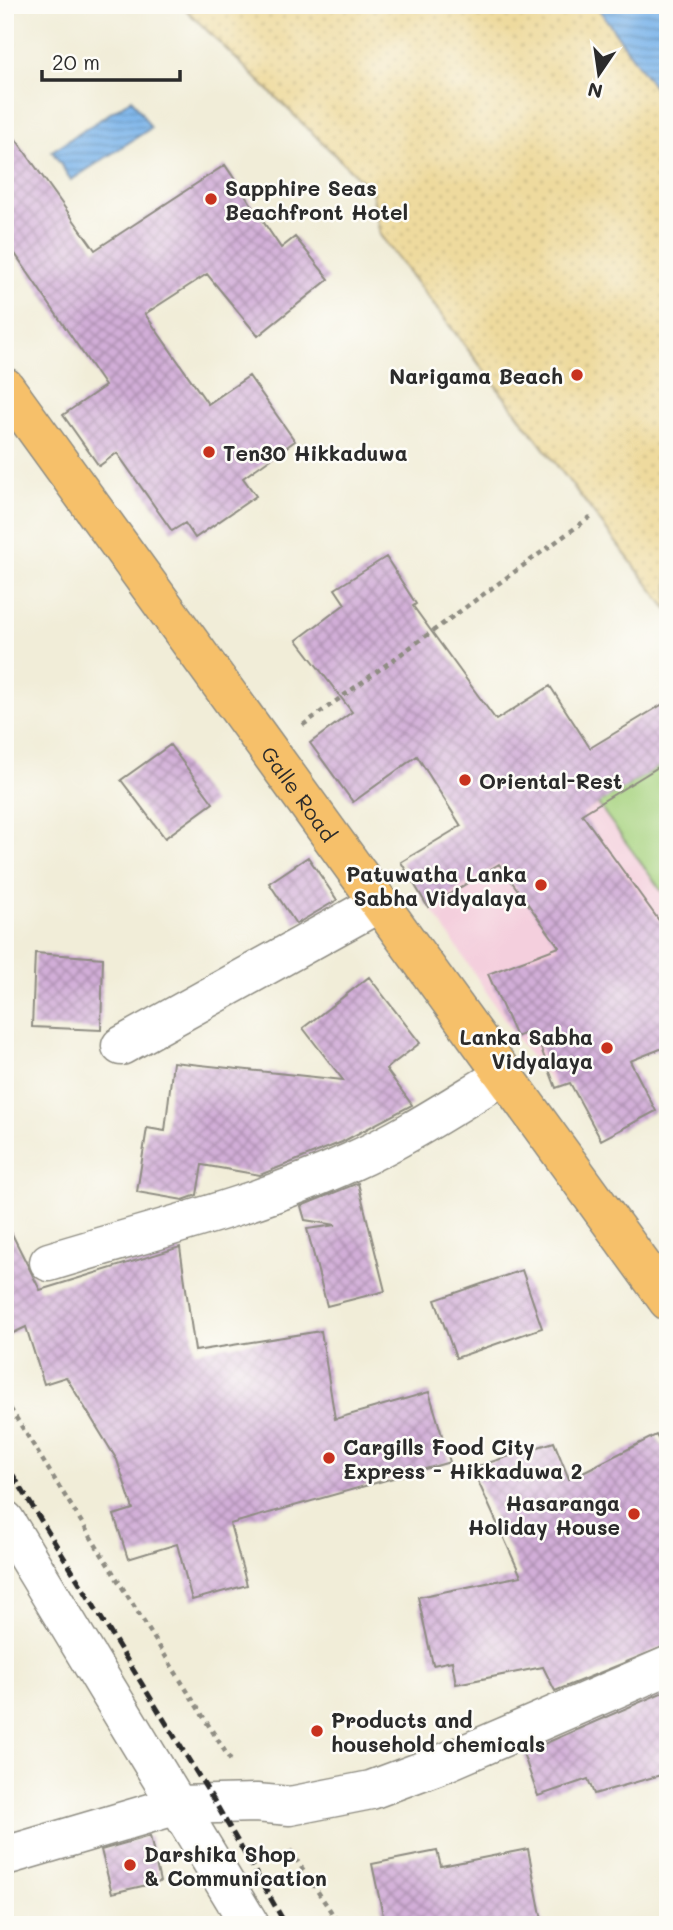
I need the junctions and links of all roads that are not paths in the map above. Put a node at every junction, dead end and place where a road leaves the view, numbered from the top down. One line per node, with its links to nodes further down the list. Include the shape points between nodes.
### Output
1 (5, 387): 2 (highway, Galle Road)
2 (379, 903): 3 (street); 4 (highway, Galle Road)
3 (121, 1046)
4 (504, 1075): 5 (street, via 406,1134 301,1183); 6 (highway, Galle Road)
5 (49, 1262)
6 (668, 1301)
7 (5, 1520): 9 (street)
8 (668, 1666): 9 (street, via 371,1790 290,1806)
9 (178, 1805): 10 (street); 11 (street)
10 (5, 1856)
11 (250, 1925)

